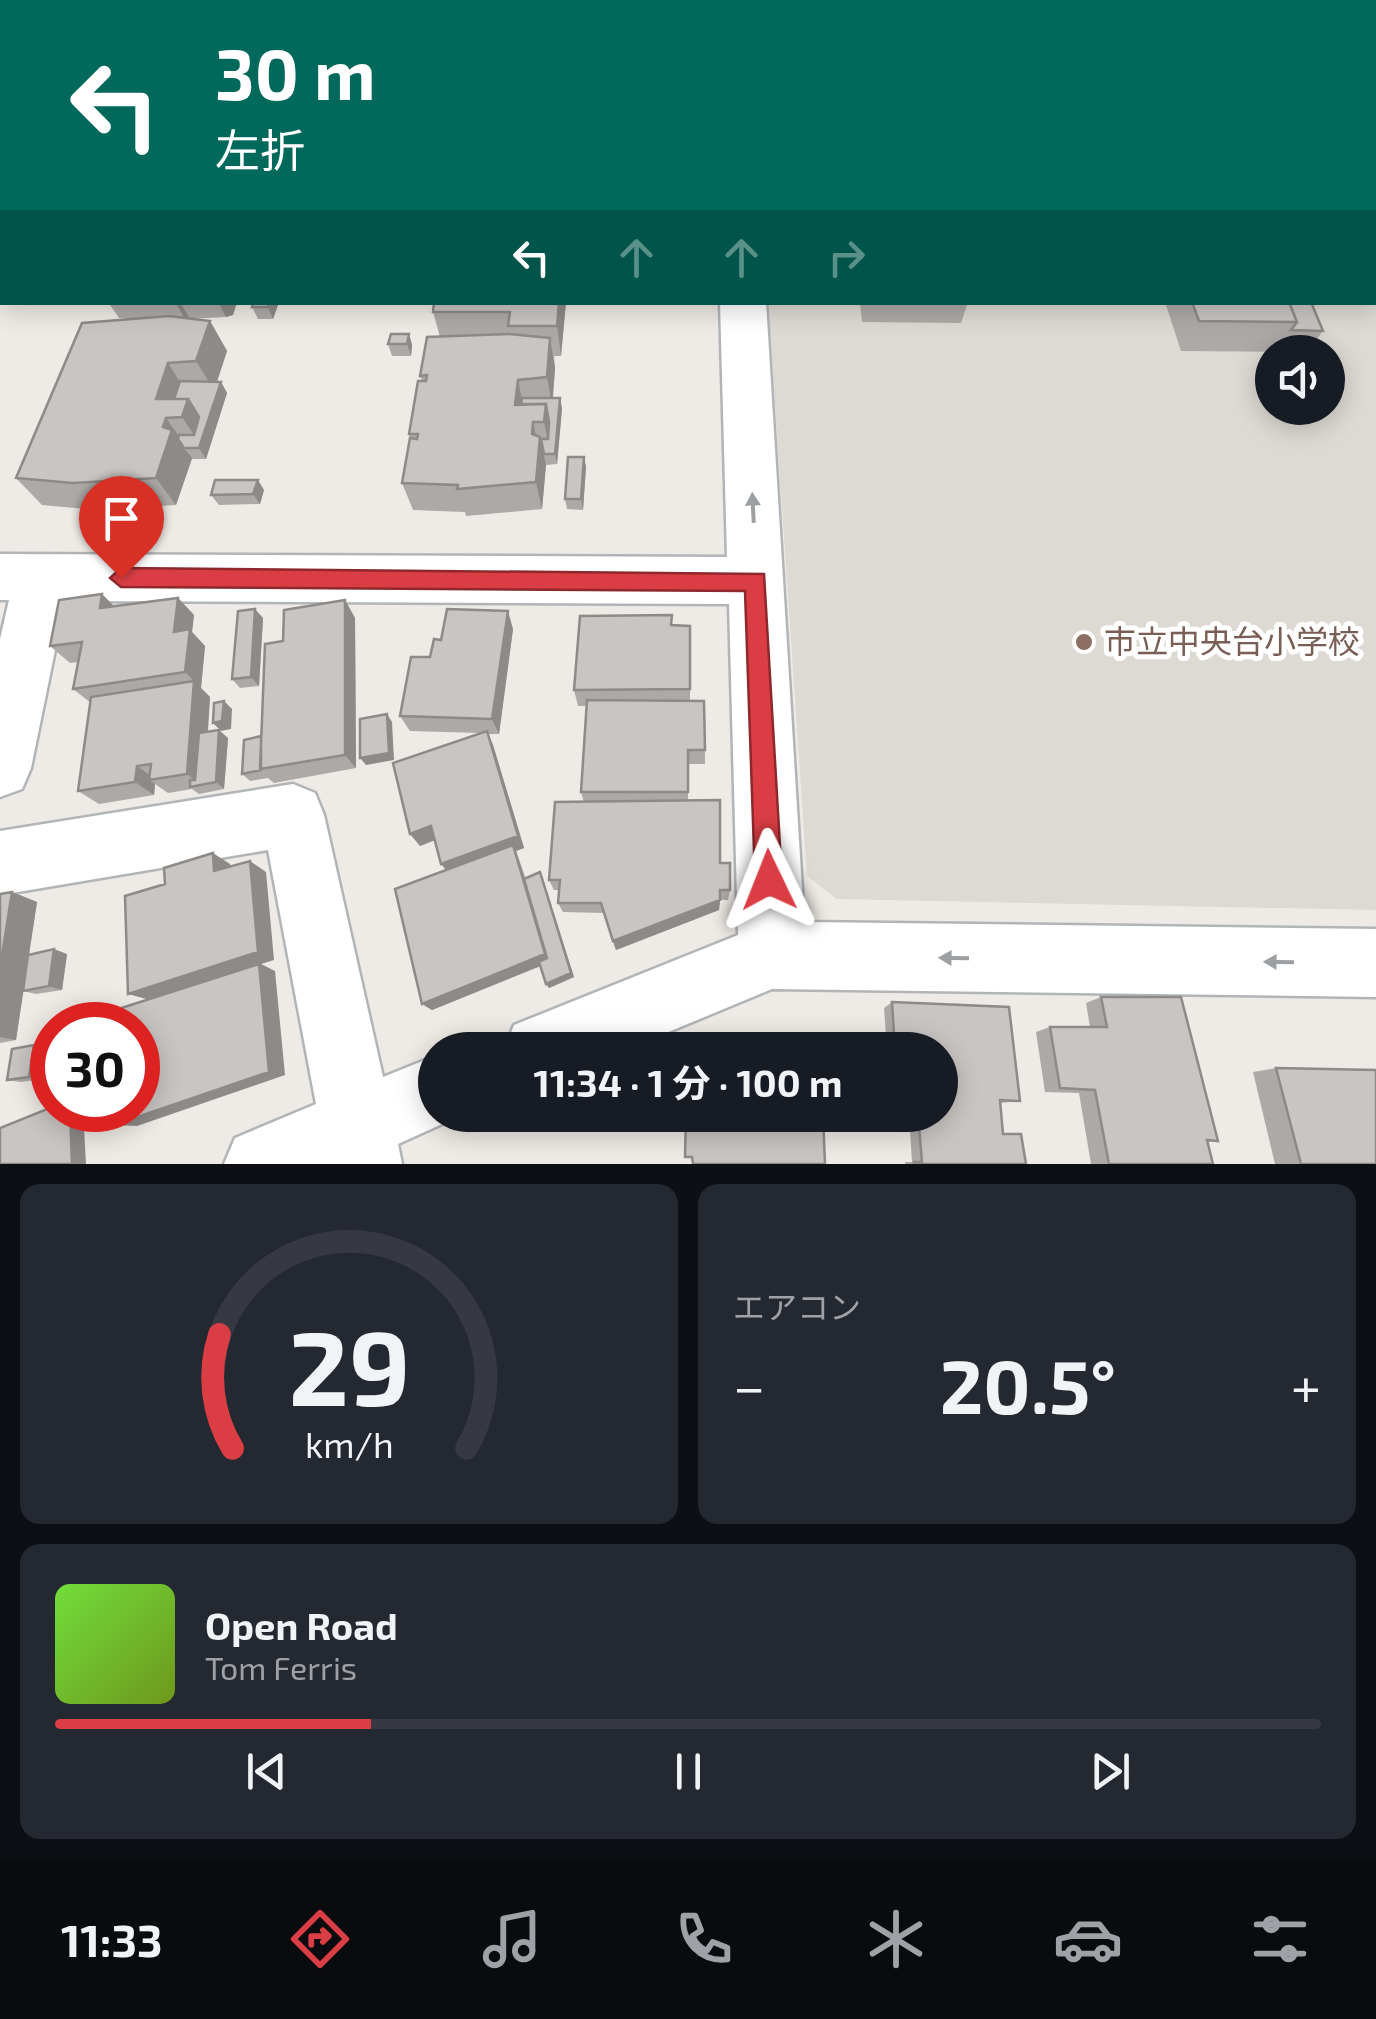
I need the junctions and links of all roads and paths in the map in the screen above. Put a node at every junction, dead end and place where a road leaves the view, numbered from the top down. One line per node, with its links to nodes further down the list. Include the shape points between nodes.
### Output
1 (743, 305): 3 (street, one-way to 1)
2 (21, 577): 3 (street); 4 (street)
3 (756, 581): 6 (street)
4 (0, 768)
5 (0, 863): 10 (street, via 293,814)
6 (772, 955): 7 (street, one-way to 6); 8 (street)
7 (1376, 964)
8 (582, 1032)
9 (418, 1104): 10 (street)
10 (361, 1144): 11 (street)
11 (260, 1164)

